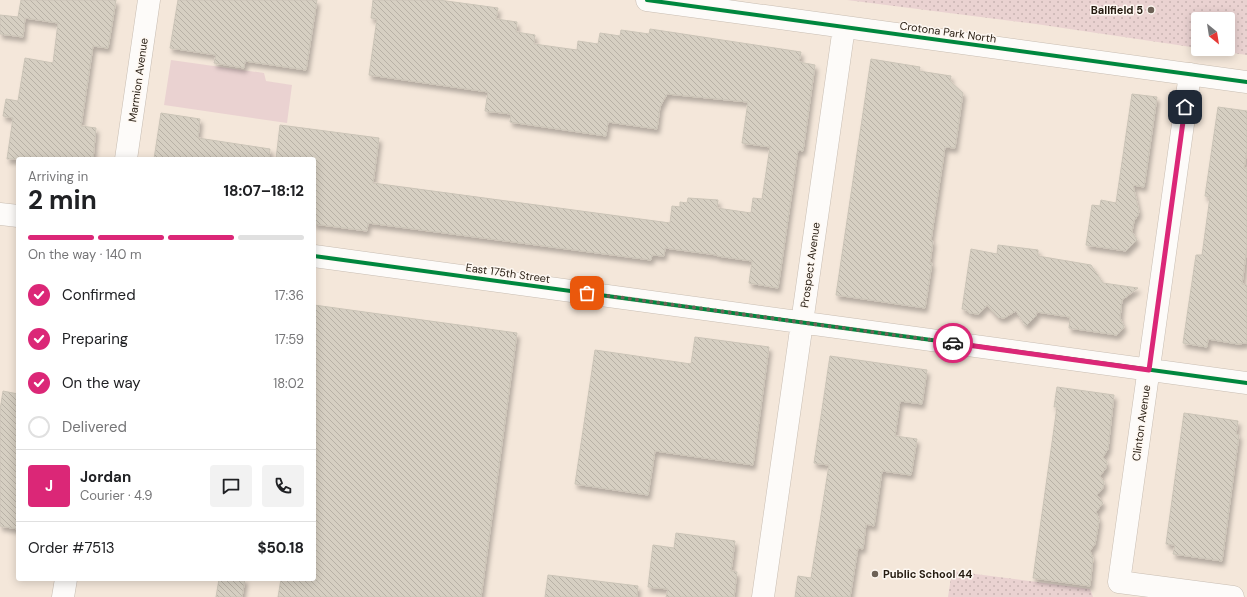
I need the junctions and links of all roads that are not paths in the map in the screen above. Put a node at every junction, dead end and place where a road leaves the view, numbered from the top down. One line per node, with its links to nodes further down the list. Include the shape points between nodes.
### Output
1 (149, 0): 6 (street, Marmion Avenue)
2 (647, 0): 3 (street, Crotona Park North)
3 (844, 27): 4 (street, Crotona Park North); 10 (street, Prospect Avenue)
4 (1190, 74): 5 (street, Crotona Park North); 11 (street, Clinton Avenue)
5 (1247, 82)
6 (126, 157)
7 (0, 214): 8 (street)
8 (16, 216)
9 (316, 256): 10 (street, East 175th Street)
10 (802, 323): 11 (street, East 175th Street); 15 (street, Prospect Avenue)
11 (1149, 370): 12 (street, East 175th Street); 16 (street, Clinton Avenue, via 1119,582)
12 (1247, 383)
13 (66, 581): 14 (street)
14 (63, 597)
15 (763, 597)
16 (1233, 597)

